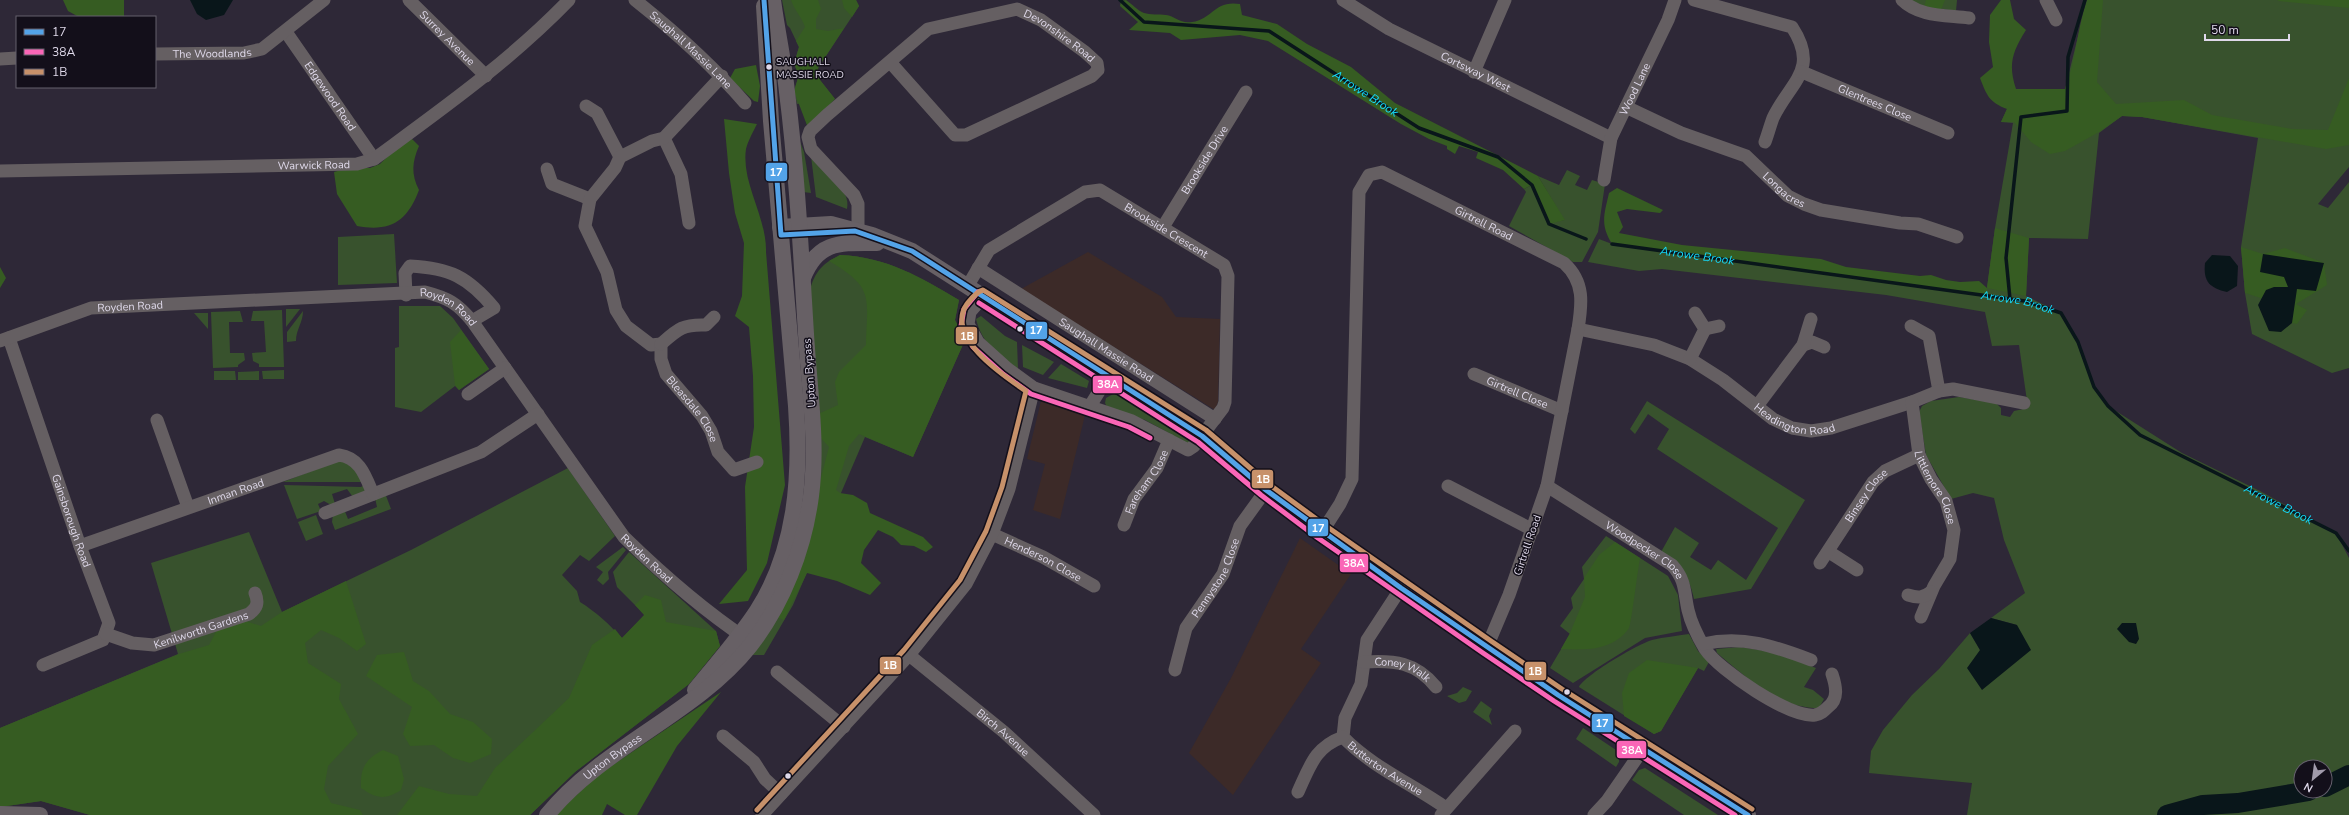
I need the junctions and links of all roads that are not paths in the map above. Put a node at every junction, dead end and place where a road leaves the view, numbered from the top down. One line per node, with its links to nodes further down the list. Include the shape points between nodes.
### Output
1 (324, 0): 15 (street, The Woodlands)
2 (409, 0): 22 (street, Surrey Avenue)
3 (569, 0): 22 (street, Warwick Road, via 541,29)
4 (635, 0): 23 (street, Saughall Massie Lane, via 666,24)
5 (764, 0): 40 (main road, Upton Bypass)
6 (773, 0): 40 (main road, Upton Bypass, via 787,90)
7 (1343, 0): 20 (street, Cortsway West, via 1389,29)
8 (1505, 0): 20 (street)
9 (1675, 0): 27 (street, Wood Lane)
10 (1694, 0): 21 (street, via 1792,27 1803,48)
11 (1902, 0): 13 (street, via 1908,7 1920,12)
12 (2046, 0): 14 (street)
13 (1969, 18)
14 (2056, 20)
15 (286, 32): 16 (street, The Woodlands, via 262,49 244,53); 33 (street, Edgewood Road)
16 (156, 54)
17 (16, 58): 18 (street)
18 (0, 59)
19 (890, 62): 19 (street, Devonshire Road, via 955,135 966,135 1092,76 1098,70 1097,63 1085,52 1040,20 1017,9 928,29); 41 (street, Devonshire Road, via 810,131 808,137 809,145 841,179 856,200 859,214)
20 (1474, 72): 30 (street, Cortsway West)
21 (1802, 72): 28 (street, Glentrees Close); 31 (street, via 1773,118)
22 (486, 76): 33 (street, Warwick Road)
23 (722, 76): 25 (street, Saughall Massie Lane); 29 (street)
24 (1246, 92): 39 (street, Brookside Drive)
25 (745, 102)
26 (586, 106): 32 (street, via 597,113)
27 (1626, 107): 30 (street, Wood Lane); 42 (street, Longacres, via 1681,133 1746,156 1788,196 1804,204 1821,210 1918,224)
28 (1948, 132)
29 (664, 138): 32 (street, via 652,140); 38 (street, via 680,174)
30 (1611, 138): 36 (street, Wood Lane)
31 (1765, 142)
32 (620, 157): 37 (street, via 615,168)
33 (374, 160): 35 (street, Warwick Road, via 357,164)
34 (547, 169): 37 (street, via 552,184)
35 (0, 171)
36 (1604, 180)
37 (590, 199): 58 (street, via 585,226 607,272 616,310 626,326 642,339 651,345)
38 (689, 223)
39 (1163, 227): 44 (street, Brookside Crescent, via 1100,190 1091,190 988,250); 74 (street, Brookside Crescent, via 1224,265 1227,270 1225,402)
40 (790, 231): 41 (main road, Saughall Massie Road); 45 (main road, Upton Bypass); 101 (main road, Upton Bypass, via 792,355 799,445 797,489 792,524 783,556)
41 (856, 231): 43 (main road, Saughall Massie Road)
42 (1956, 237)
43 (891, 243): 45 (main road, via 848,243 824,249 814,257); 46 (main road, Saughall Massie Road, via 912,251)
44 (978, 268): 46 (street, Brookside Crescent); 74 (street, Saughall Massie Road)
45 (802, 280): 101 (main road, Upton Bypass, via 812,422 811,496 799,550 784,590)
46 (967, 287): 48 (main road, Saughall Massie Road)
47 (406, 295): 52 (street, Royden Road, via 425,292 444,297 460,307); 52 (street, via 405,274 410,266 432,267 456,275 477,288 494,308); 57 (street, Royden Road, via 91,308)
48 (983, 297): 64 (main road, Saughall Massie Road); 65 (street, via 970,312 968,324 971,331 987,351)
49 (1695, 313): 56 (street)
50 (714, 317): 58 (street, via 706,325 680,328)
51 (1811, 319): 59 (street)
52 (472, 321): 62 (street, Royden Road)
53 (1719, 326): 56 (street)
54 (1911, 326): 66 (street, via 1929,336)
55 (1578, 329): 61 (street, Headington Road, via 1654,344); 72 (street, Girtrell Road); 88 (street, Girtrell Road, via 1582,304 1581,291 1572,270 1564,263 1382,172 1369,175 1359,192 1352,479)
56 (1705, 329): 61 (street)
57 (4, 340): 90 (street, Gainsborough Road)
58 (661, 344): 79 (street, Bleasdale Close, via 661,359 666,374 702,416 711,431 718,452 734,470)
59 (1803, 345): 60 (street, via 1812,342); 71 (street)
60 (1824, 347)
61 (1690, 359): 71 (street, Headington Road)
62 (505, 368): 67 (street); 73 (street, Royden Road)
63 (1474, 374): 72 (street, Girtrell Close)
64 (1108, 377): 70 (street); 76 (main road, Saughall Massie Road)
65 (1034, 388): 70 (street); 89 (street, via 1009,490)
66 (1939, 391): 68 (street, Headington Road); 69 (street, Headington Road, via 1953,389)
67 (468, 394)
68 (1912, 402): 71 (street, Headington Road, via 1811,432 1792,428 1773,419); 78 (street, Littlemore Close)
69 (2024, 404)
70 (1090, 406): 77 (street, via 1132,421)
71 (1758, 406)
72 (1562, 410): 81 (street, Girtrell Road)
73 (538, 414): 83 (street, via 481,452); 101 (street, Royden Road, via 624,537 709,614)
74 (1215, 419): 76 (street, Brookside Crescent)
75 (157, 420): 84 (street)
76 (1202, 436): 77 (street, via 1188,450); 82 (main road, Saughall Massie Road)
77 (1169, 440): 86 (street, Fareham Close, via 1158,468 1134,499)
78 (1919, 455): 91 (street, Binsey Close, via 1885,471 1873,482); 96 (street, Littlemore Close, via 1931,480 1946,501 1954,530 1950,559)
79 (757, 462)
80 (1448, 486): 87 (street)
81 (1547, 486): 87 (street, Girtrell Road); 102 (street, Woodpecker Close, via 1672,565 1684,582 1688,611)
82 (1266, 490): 88 (main road, Saughall Massie Road); 108 (street, Pennystone Close, via 1240,526 1224,574 1186,628)
83 (373, 494): 84 (street, Inman Road, via 358,462 347,456 338,455); 85 (street)
84 (188, 507): 90 (street, Inman Road)
85 (325, 512)
86 (1124, 525)
87 (1533, 530): 103 (street, Girtrell Road, via 1503,612)
88 (1322, 532): 95 (main road, Saughall Massie Road)
89 (992, 534): 94 (street, Henderson Close, via 1043,557); 104 (street, via 966,584)
90 (80, 546): 100 (street, Gainsborough Road, via 109,623)
91 (1829, 552): 92 (street, Binsey Close); 93 (street)
92 (1820, 563)
93 (1857, 570)
94 (1094, 586)
95 (1401, 588): 103 (main road, Saughall Massie Road); 106 (street, Butterton Avenue, via 1367,640)
96 (1931, 592): 98 (street, via 1918,598); 99 (street, Littlemore Close)
97 (255, 593): 100 (street, Kenilworth Gardens, via 256,606 249,614 154,645 132,643)
98 (1908, 595)
99 (1921, 617)
100 (106, 634): 107 (street, via 103,640)
101 (746, 639): 122 (main road, Upton Bypass, via 714,684 592,771)
102 (1703, 644): 105 (street, via 1719,640 1743,640 1763,643); 110 (street, Woodpecker Close, via 1706,650 1739,680 1794,711 1814,715 1831,705 1836,697 1836,685)
103 (1487, 647): 116 (main road, Saughall Massie Road)
104 (909, 656): 112 (street); 124 (street, Birch Avenue, via 1004,732)
105 (1811, 660)
106 (1364, 662): 111 (street, Coney Walk, via 1390,660 1408,666 1426,674); 115 (street, Butterton Avenue, via 1362,684 1345,718)
107 (43, 665)
108 (1175, 670)
109 (777, 672): 112 (street)
110 (1832, 674)
111 (1436, 687)
112 (844, 727): 118 (street)
113 (1515, 732): 119 (street)
114 (723, 736): 118 (street, via 754,762 764,778)
115 (1343, 737): 117 (street, via 1329,742 1320,750); 119 (street, Butterton Avenue, via 1360,754 1417,788)
116 (1643, 749): 125 (street, via 1607,801); 126 (main road, Saughall Massie Road)
117 (1298, 792)
118 (781, 794): 123 (street)
119 (1443, 812)
120 (0, 814): 121 (main road)
121 (40, 815)
122 (547, 815)
123 (762, 815)
124 (1094, 815)
125 (1594, 815)
126 (1748, 815)

